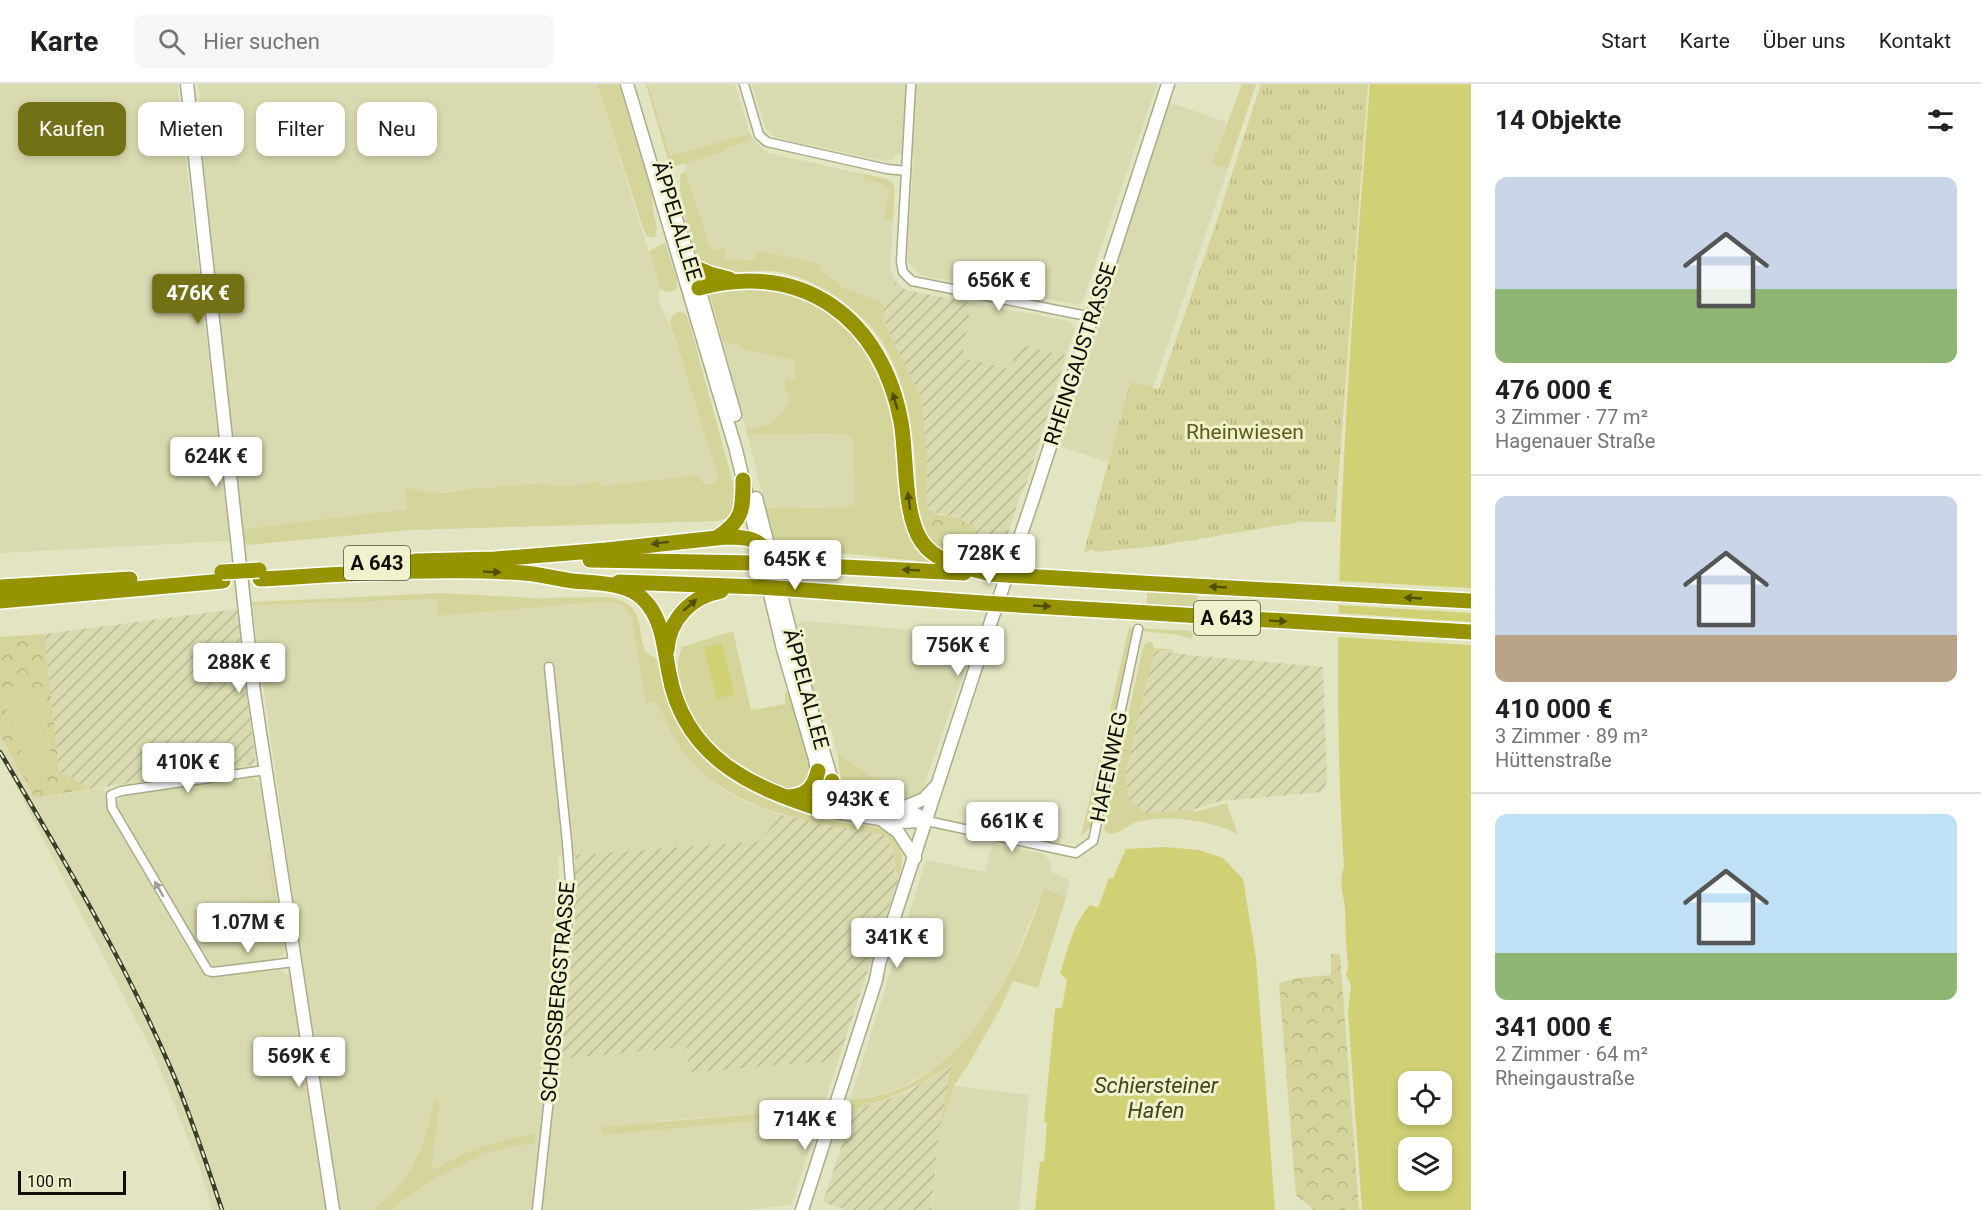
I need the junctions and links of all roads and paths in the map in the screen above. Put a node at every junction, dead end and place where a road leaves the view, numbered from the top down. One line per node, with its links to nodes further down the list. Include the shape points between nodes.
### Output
1 (187, 84): 30 (main road)
2 (627, 84): 10 (main road, ÄPPELALLEE)
3 (636, 84): 8 (main road, ÄPPELALLEE)
4 (744, 84): 7 (street, via 759,135 767,142)
5 (912, 84): 7 (street)
6 (1168, 84): 11 (main road, RHEINGAUSTRASSE)
7 (906, 171): 11 (street, via 901,262 912,282)
8 (691, 266): 9 (highway); 10 (main road, ÄPPELALLEE)
9 (738, 280): 10 (highway); 17 (highway, one-way to 9, via 943,560 920,539 910,506 897,405 879,358 860,331 813,294 779,284)
10 (694, 289): 12 (main road, ÄPPELALLEE); 16 (main road, ÄPPELALLEE)
11 (1092, 317): 33 (main road, RHEINGAUSTRASSE)
12 (743, 480): 13 (highway, via 740,516); 14 (main road, ÄPPELALLEE)
13 (718, 537): 14 (highway); 15 (highway, one-way to 15)
14 (756, 541): 16 (highway); 31 (main road, ÄPPELALLEE)
15 (495, 558): 16 (highway, A 643, bridge, via 755,563); 18 (highway, A 643, via 340,564)
16 (777, 560): 17 (highway, A 643, one-way to 16); 32 (main road, ÄPPELALLEE)
17 (990, 574): 24 (highway, A 643, one-way to 17, bridge)
18 (260, 575): 19 (highway, A 643); 20 (highway, A 643, one-way to 20, via 482,571)
19 (223, 577): 22 (highway, A 643); 23 (highway, A 643)
20 (579, 581): 21 (highway, A 643); 28 (highway, via 624,588 643,598 656,616)
21 (760, 587): 27 (highway, A 643, one-way to 27, bridge); 28 (highway, one-way to 21, via 672,628 694,600 718,591)
22 (2, 590): 23 (highway, A 643)
23 (47, 597): 25 (highway)
24 (1471, 601)
25 (0, 608)
26 (1138, 629): 39 (street, HAFENWEG, via 1094,841 1076,853)
27 (1471, 632)
28 (667, 656): 34 (highway, via 674,693 702,744 738,775)
29 (549, 667): 43 (street, SCHOSSBERGSTRASSE, via 571,894)
30 (265, 770): 41 (main road); 41 (street, one-way to 30, via 213,972 204,966 112,808 111,795 121,790)
31 (818, 771): 34 (highway, via 810,790); 35 (main road, ÄPPELALLEE)
32 (832, 781): 35 (highway); 36 (main road, ÄPPELALLEE, via 846,797)
33 (939, 782): 37 (main road, via 927,798); 39 (main road, RHEINGAUSTRASSE)
34 (793, 799): 35 (highway)
35 (823, 805): 36 (highway); 38 (main road)
36 (865, 806): 37 (main road, ÄPPELALLEE)
37 (900, 809): 39 (main road, ÄPPELALLEE)
38 (879, 819): 39 (main road); 40 (main road, via 898,832)
39 (927, 821): 40 (main road, RHEINGAUSTRASSE)
40 (915, 858): 44 (main road, RHEINGAUSTRASSE)
41 (294, 962): 42 (main road)
42 (333, 1210)
43 (537, 1210)
44 (802, 1210)

